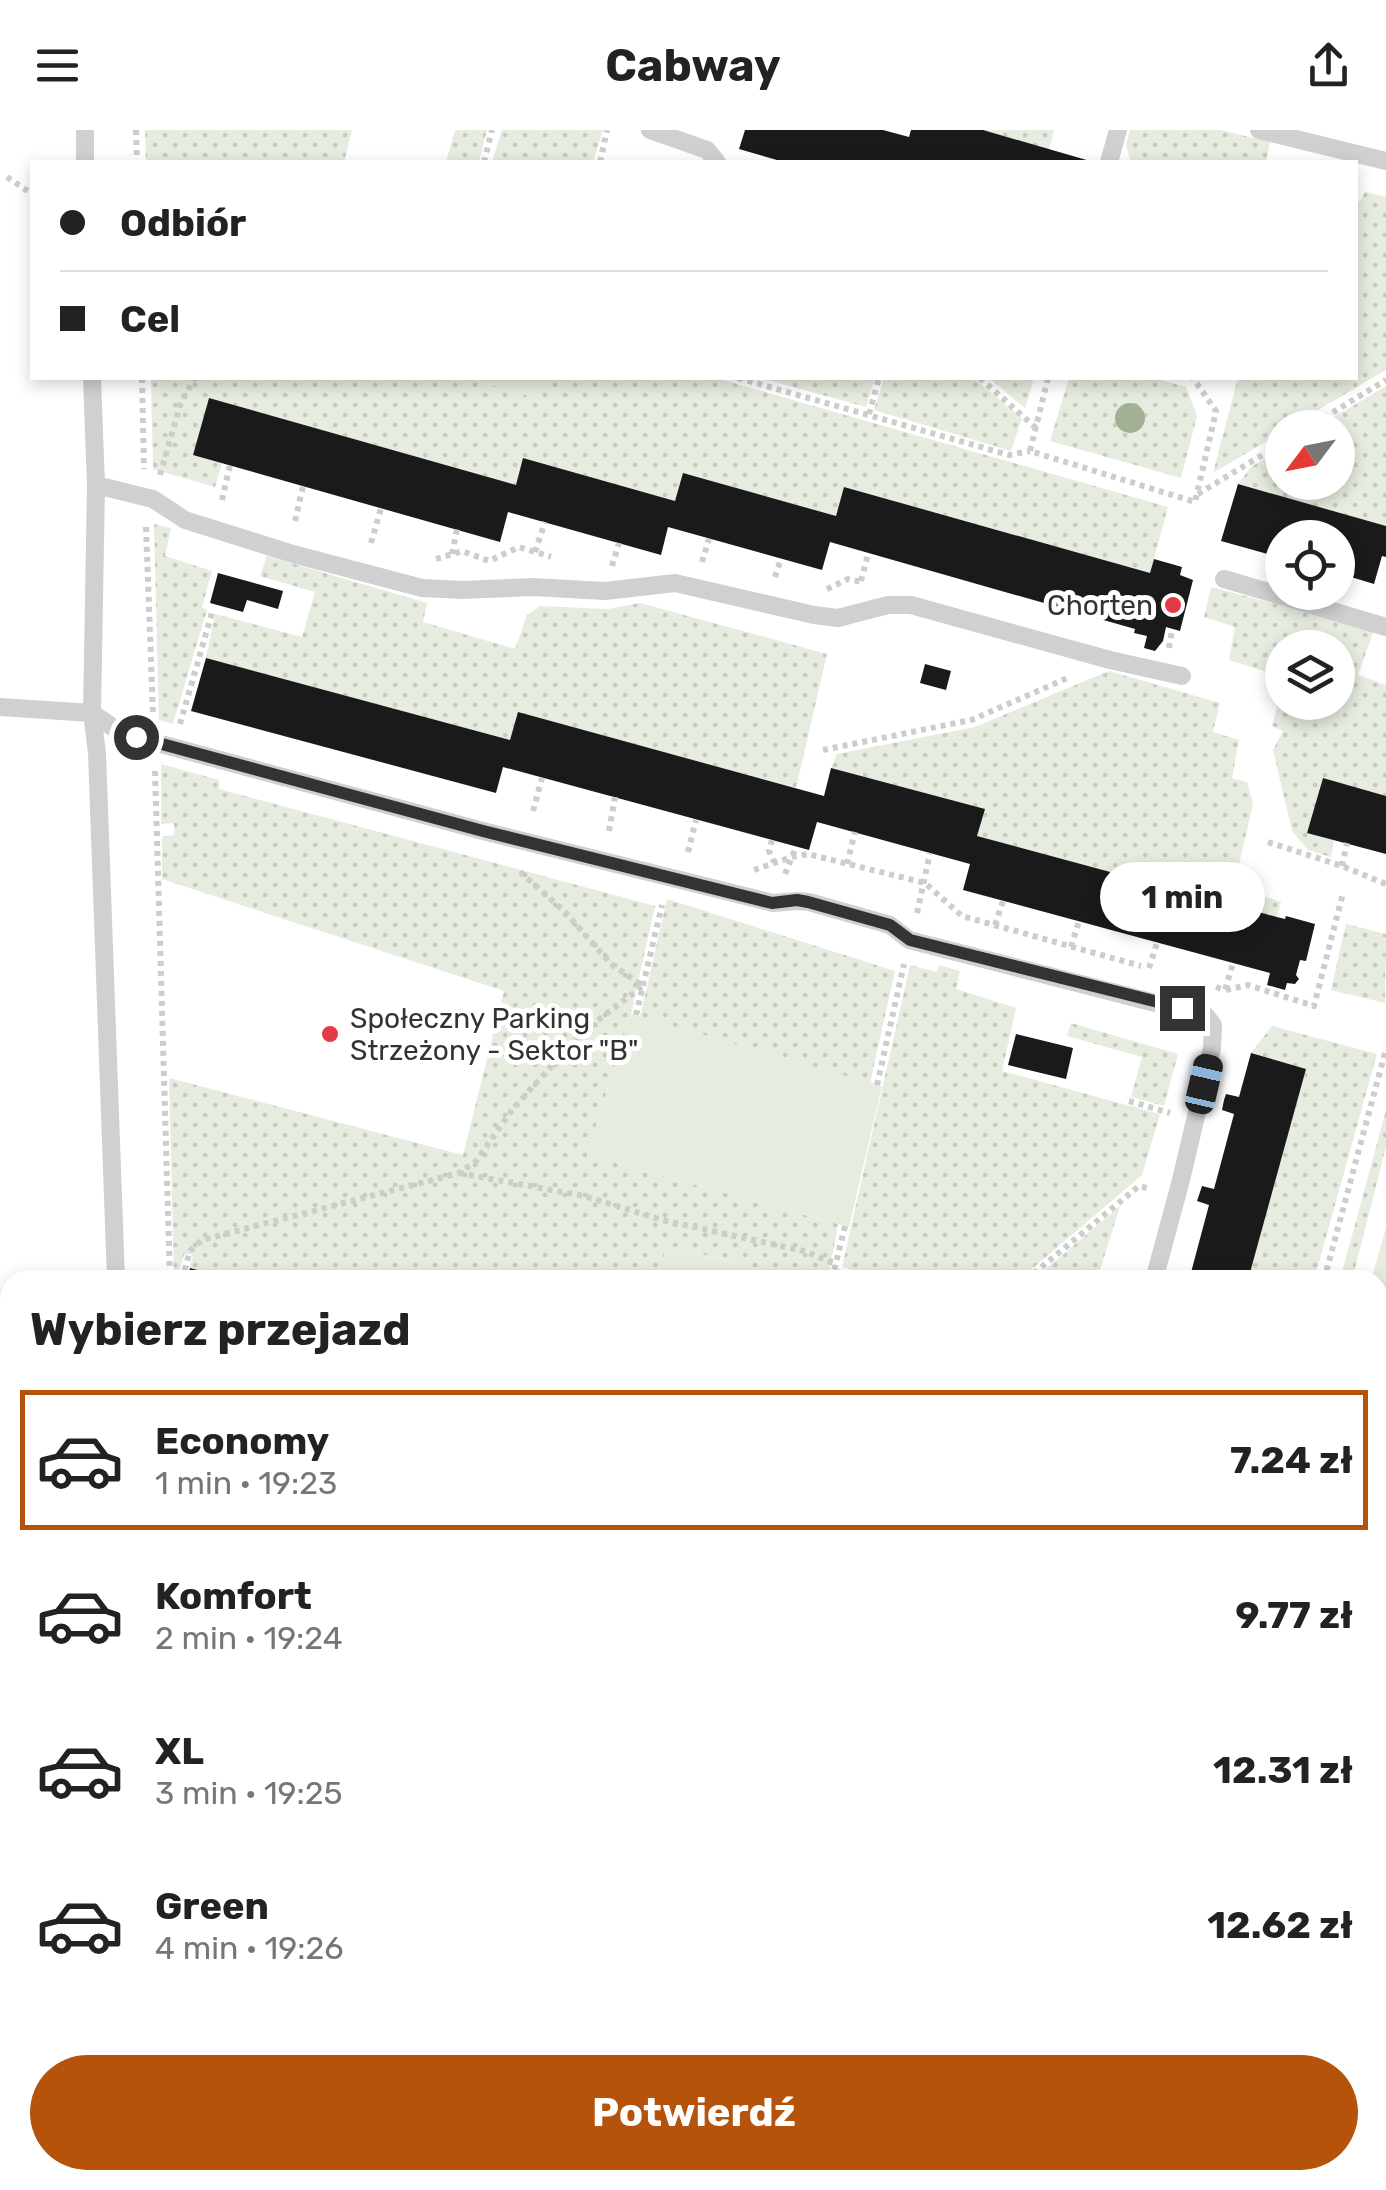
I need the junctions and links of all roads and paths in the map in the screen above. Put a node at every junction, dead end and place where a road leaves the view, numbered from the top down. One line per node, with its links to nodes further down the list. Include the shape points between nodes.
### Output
1 (85, 130): 8 (lane)
2 (136, 130): 9 (path)
3 (492, 130): 10 (path)
4 (606, 130): 11 (path)
5 (650, 130): 12 (lane, via 707,150)
6 (1118, 130): 13 (lane)
7 (1258, 130): 14 (lane)
8 (86, 160)
9 (137, 160)
10 (484, 160)
11 (600, 160)
12 (715, 160)
13 (1110, 160)
14 (1386, 161)
15 (7, 177): 16 (path)
16 (30, 193)
17 (92, 380): 32 (lane)
18 (142, 380): 35 (path)
19 (194, 380): 35 (path)
20 (745, 380): 27 (path)
21 (879, 380): 27 (path)
22 (982, 380): 28 (path)
23 (1048, 380): 28 (path)
24 (1195, 380): 34 (path, via 1216,411)
25 (1386, 380): 26 (path)
26 (1337, 410)
27 (869, 414): 29 (path, via 1008,455)
28 (1036, 428): 29 (path)
29 (1030, 451): 34 (path, via 1195,502)
30 (1265, 452): 34 (path)
31 (230, 465): 36 (path)
32 (96, 485): 35 (lane); 56 (lane)
33 (303, 486): 38 (path)
34 (1197, 494)
35 (149, 498): 53 (lane, via 186,520 422,588 605,591 675,583 838,618 912,604); 58 (path)
36 (222, 500)
37 (382, 508): 42 (path)
38 (295, 521)
39 (545, 522): 43 (path)
40 (457, 529): 44 (path)
41 (709, 539): 46 (path)
42 (371, 543)
43 (535, 552)
44 (452, 554)
45 (868, 554): 48 (path)
46 (699, 571)
47 (1224, 579): 50 (lane)
48 (861, 582)
49 (212, 610): 57 (path)
50 (1386, 627)
51 (1172, 630): 52 (path)
52 (1169, 647)
53 (1110, 660): 54 (lane); 59 (path, via 972,720)
54 (1182, 676)
55 (0, 707): 56 (lane)
56 (92, 713): 58 (lane); 95 (lane)
57 (178, 730)
58 (154, 742): 66 (lane); 96 (path)
59 (823, 750)
60 (542, 778): 62 (path)
61 (615, 798): 64 (path)
62 (533, 811)
63 (696, 820): 70 (path)
64 (610, 831)
65 (855, 832): 73 (path)
66 (505, 836): 75 (lane); 85 (path, via 510,862 611,964)
67 (772, 840): 72 (path)
68 (1268, 842): 74 (path)
69 (1347, 844): 74 (path)
70 (688, 852)
71 (930, 852): 81 (path)
72 (774, 863)
73 (847, 864)
74 (1342, 866): 76 (path)
75 (669, 877): 81 (lane, via 772,903 826,907 890,925); 85 (path)
76 (1386, 884)
77 (1343, 892): 86 (path, via 1314,1006 1248,984)
78 (1003, 901): 80 (path)
79 (1079, 921): 83 (path)
80 (995, 925)
81 (910, 940): 89 (path); 91 (lane, via 1206,1016 1214,1037)
82 (1157, 943): 84 (path)
83 (1072, 947)
84 (1149, 968)
85 (642, 986): 87 (path); 92 (path, via 581,1033 476,1161)
86 (1225, 990)
87 (636, 1015)
88 (1385, 1052): 102 (path)
89 (876, 1085)
90 (1129, 1100): 91 (path)
91 (1195, 1121): 93 (lane)
92 (459, 1172): 97 (path, via 202,1240); 98 (path, via 804,1251)
93 (1176, 1196): 100 (path, via 1139,1186); 101 (lane)
94 (845, 1226): 99 (path)
95 (116, 1270)
96 (170, 1270)
97 (185, 1270)
98 (831, 1270)
99 (834, 1270)
100 (1038, 1270)
101 (1157, 1270)
102 (1327, 1270)

